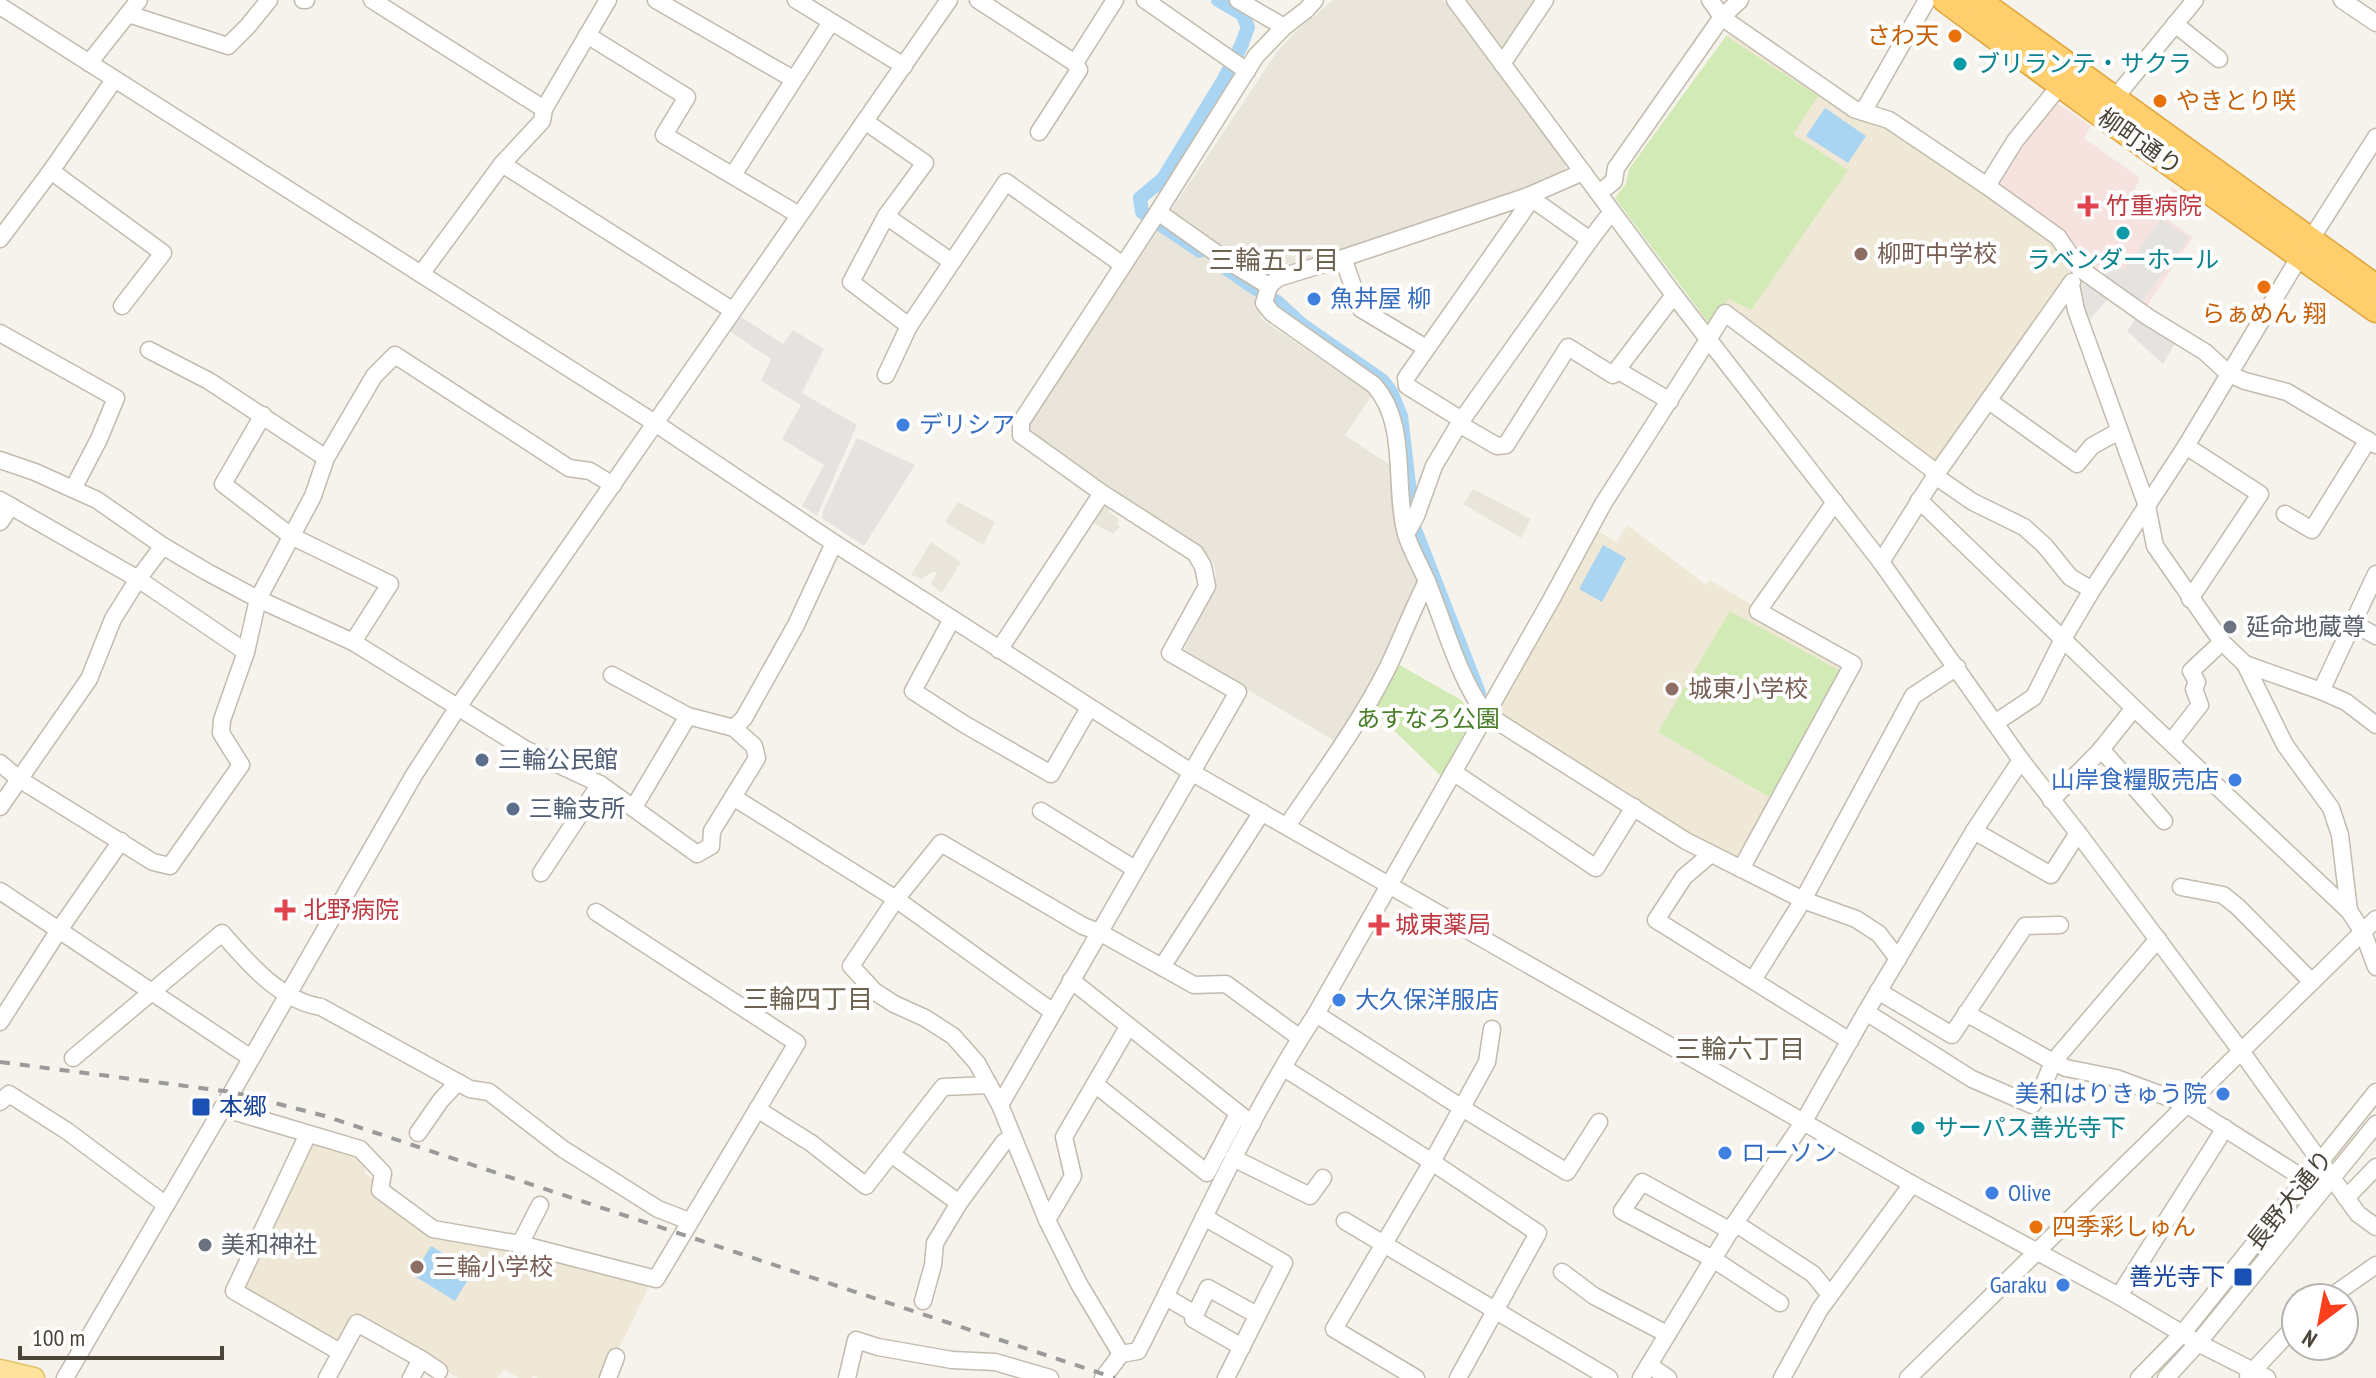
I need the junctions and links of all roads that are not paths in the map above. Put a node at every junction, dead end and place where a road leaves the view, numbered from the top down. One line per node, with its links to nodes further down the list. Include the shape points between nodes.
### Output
1 (139, 0): 25 (street)
2 (269, 0): 25 (street, via 228,46)
3 (372, 0): 21 (street)
4 (608, 0): 30 (street)
5 (656, 0): 38 (street)
6 (796, 0): 24 (street)
7 (949, 0): 36 (street)
8 (978, 0): 33 (street)
9 (1115, 0): 33 (street)
10 (1145, 0): 35 (street)
11 (1238, 0): 29 (street)
12 (1315, 0): 29 (street)
13 (1455, 0): 34 (street)
14 (1545, 0): 34 (street)
15 (1710, 0): 26 (street)
16 (1740, 0): 26 (street)
17 (1927, 0): 42 (street)
18 (1945, 0): 23 (highway, 柳町通り)
19 (2195, 0): 28 (street)
20 (2342, 0): 27 (street)
21 (394, 6): 41 (street)
22 (1, 7): 32 (street)
23 (1985, 8): 37 (highway, 柳町通り)
24 (824, 12): 36 (street); 38 (street)
25 (128, 14): 32 (street)
26 (1722, 17): 42 (street); 51 (street, via 1616,168 1614,181)
27 (2376, 23)
28 (2175, 24): 31 (street); 40 (street)
29 (1284, 27): 35 (street, via 1256,56)
30 (587, 35): 41 (street); 49 (street, via 687,97 664,135)
31 (2219, 59)
32 (89, 63): 39 (street)
33 (1075, 63): 44 (street, via 1079,70)
34 (1502, 64): 48 (street)
35 (1237, 65): 56 (street)
36 (904, 66): 43 (street)
37 (2067, 77): 40 (highway, 柳町通り); 50 (street, via 2015,141)
38 (793, 79): 49 (street)
39 (114, 80): 47 (street); 64 (street)
40 (2108, 107): 59 (highway, 柳町通り)
41 (544, 109): 46 (street, via 542,121)
42 (1863, 112): 50 (street, via 1889,120)
43 (866, 122): 54 (street); 55 (street, via 925,163)
44 (1039, 132)
45 (2376, 137): 59 (street)
46 (502, 164): 64 (street); 70 (street)
47 (51, 171): 57 (street); 69 (street, via 163,253)
48 (1583, 172): 51 (street); 52 (street)
49 (733, 175): 54 (street)
50 (1987, 186): 63 (street, via 2058,237)
51 (1599, 193): 53 (street)
52 (1529, 198): 58 (street); 60 (street); 75 (street)
53 (1613, 214): 58 (street); 68 (street)
54 (799, 215): 70 (street)
55 (886, 216): 61 (street); 72 (street, via 851,282)
56 (1155, 217): 62 (street); 66 (street)
57 (0, 239)
58 (1590, 240): 83 (street)
59 (2305, 248): 67 (highway, 柳町通り); 71 (highway, 柳町通り); 78 (street)
60 (1343, 258): 66 (street, via 1278,278); 75 (street, via 1361,309)
61 (952, 262): 62 (street, via 1006,182); 72 (street)
62 (1123, 265): 93 (street, via 1021,422 1021,435)
63 (2079, 268): 65 (street); 78 (street, via 2205,352)
64 (421, 274): 84 (street)
65 (2071, 285): 81 (street); 85 (street)
66 (1269, 286): 100 (street, via 1264,303 1272,313 1384,396 1394,424)
67 (2376, 287)
68 (1674, 295): 74 (street); 77 (street)
69 (122, 306)
70 (732, 310): 84 (street)
71 (2376, 310)
72 (909, 326): 79 (street)
73 (0, 333): 92 (street, via 116,398)
74 (1709, 339): 80 (street); 90 (street, via 1725,313); 95 (street)
75 (1426, 348): 83 (street, via 1406,378 1407,386)
76 (149, 350): 82 (street)
77 (1617, 370): 80 (street); 83 (street, via 1613,375 1568,347 1506,445 1497,446)
78 (2229, 374): 86 (street, via 2287,392); 87 (street)
79 (886, 375)
80 (1670, 401): 126 (street, via 1589,528)
81 (1989, 401): 85 (street, via 2077,464 2092,446); 90 (street)
82 (263, 415): 88 (street); 101 (street, via 223,484)
83 (1461, 422): 100 (street, via 1434,466)
84 (655, 423): 91 (street); 102 (street)
85 (2119, 431): 97 (street)
86 (2372, 442): 98 (street, via 2312,530)
87 (2186, 446): 97 (street); 110 (street, via 2260,494)
88 (326, 458): 91 (street, via 374,376 395,355 569,468 590,471); 101 (street)
89 (0, 460): 92 (street)
90 (1936, 475): 94 (street); 108 (street, via 1973,502 2024,527 2070,577)
91 (613, 485): 123 (street)
92 (73, 489): 103 (street)
93 (1102, 493): 117 (street); 135 (street, via 1195,553 1203,566 1207,586 1170,653 1238,692)
94 (1919, 500): 104 (street); 114 (street)
95 (1835, 502): 104 (street); 153 (street, via 1758,611 1853,664)
96 (5, 503): 99 (street); 106 (street)
97 (2147, 506): 108 (street); 110 (street, via 2155,546)
98 (2285, 514)
99 (0, 522)
100 (1411, 526): 107 (street)
101 (291, 536): 109 (street); 115 (street, via 390,584)
102 (834, 543): 111 (street); 130 (street, via 796,625)
103 (163, 546): 106 (street); 109 (street)
104 (1881, 562): 120 (street)
105 (2376, 574): 112 (street)
106 (138, 579): 118 (street); 137 (street, via 113,619 89,679)
107 (1427, 581): 126 (street, via 1472,697); 147 (street, via 1389,666)
108 (2092, 590): 114 (street)
109 (258, 599): 115 (street); 118 (street)
110 (2190, 599): 116 (street)
111 (952, 619): 117 (street); 124 (street, via 913,691 1051,774)
112 (2353, 623): 113 (street); 122 (street)
113 (2376, 636)
114 (2063, 639): 125 (street); 128 (street, via 2034,697)
115 (353, 642): 123 (street)
116 (2222, 642): 119 (street); 131 (street, via 2191,671 2200,705)
117 (999, 650): 124 (street)
118 (246, 652): 150 (street, via 221,733 241,765 170,866 153,862)
119 (2245, 664): 122 (street); 160 (street, via 2285,745 2331,808 2340,835)
120 (1957, 667): 128 (street); 159 (street, via 1913,696)
121 (612, 675): 127 (street)
122 (2321, 691): 129 (street)
123 (458, 707): 138 (street, via 525,749); 176 (street)
124 (1089, 708): 135 (street)
125 (2134, 708): 131 (street); 132 (street)
126 (1486, 714): 136 (street); 143 (street)
127 (688, 716): 130 (street); 142 (street)
128 (1995, 723): 133 (street)
129 (2376, 725)
130 (734, 728): 139 (street, via 754,746 757,758)
131 (2171, 742): 160 (street)
132 (2101, 749): 140 (street); 146 (street)
133 (2021, 760): 140 (street); 148 (street)
134 (0, 763): 137 (street)
135 (1191, 772): 145 (street); 152 (street)
136 (1453, 772): 143 (street, via 1596,868); 155 (street)
137 (19, 779): 141 (street); 150 (street)
138 (600, 784): 142 (street); 154 (street)
139 (733, 797): 142 (street, via 712,831 711,846 697,854); 158 (street)
140 (2051, 800): 149 (street)
141 (0, 807)
142 (634, 807)
143 (1634, 807): 151 (street)
144 (1041, 811): 152 (street)
145 (1262, 812): 147 (street); 169 (street)
146 (2164, 821)
147 (1287, 826): 155 (street)
148 (1974, 831): 149 (street, via 2051,875); 168 (street)
149 (2078, 833): 167 (street)
150 (121, 841): 164 (street)
151 (1711, 854): 153 (street); 172 (street, via 1684,877 1656,920)
152 (1135, 869): 165 (street)
153 (1741, 869): 159 (street)
154 (541, 873)
155 (1388, 884): 180 (street); 202 (street)
156 (2181, 887): 173 (street, via 2223,895)
157 (0, 891): 164 (street)
158 (896, 899): 165 (street, via 941,843); 177 (street); 192 (street, via 851,966 874,991 953,1036)
159 (1803, 900): 168 (street, via 1856,919 1879,934); 172 (street)
160 (2349, 911): 166 (street)
161 (596, 912): 200 (street, via 797,1043)
162 (2376, 919): 166 (street)
163 (2060, 925): 179 (street, via 2025,926)
164 (59, 930): 175 (street); 181 (street)
165 (1099, 932): 169 (street); 171 (street)
166 (2363, 932): 170 (street); 173 (street)
167 (2158, 939): 186 (street); 189 (street)
168 (1898, 959): 174 (street)
169 (1162, 967): 184 (street, via 1194,985 1226,984)
170 (2376, 967)
171 (1071, 980): 177 (street); 182 (street)
172 (1753, 980): 185 (street)
173 (2312, 982): 186 (street)
174 (1878, 991): 178 (street); 179 (street, via 1952,1035)
175 (152, 993): 176 (street, via 222,933 250,965); 187 (street); 188 (street)
176 (289, 994): 188 (street); 191 (street)
177 (1053, 1012): 197 (street)
178 (1866, 1012): 185 (street); 189 (street, via 1972,1079 2032,1105)
179 (1966, 1013): 189 (street)
180 (1316, 1014): 184 (street); 199 (street)
181 (0, 1022)
182 (1128, 1027): 193 (street); 201 (street)
183 (1492, 1029): 199 (street, via 1487,1062)
184 (1300, 1038): 190 (street)
185 (1850, 1041): 202 (street)
186 (2241, 1051): 196 (street); 213 (street)
187 (73, 1058)
188 (251, 1058): 198 (street)
189 (2053, 1062): 196 (street)
190 (1284, 1068): 204 (street); 212 (street)
191 (458, 1082): 207 (street); 225 (street, via 489,1092 563,1149 658,1209)
192 (989, 1085): 197 (street); 210 (street, via 943,1087)
193 (1096, 1085): 201 (street, via 1207,1173); 224 (street, via 1064,1137 1073,1176)
194 (2376, 1092): 213 (street, 長野大通り)
195 (0, 1102): 221 (street, via 9,1094)
196 (2186, 1104): 206 (street); 231 (street)
197 (1000, 1105): 209 (street)
198 (222, 1108): 208 (street); 221 (street)
199 (1462, 1108): 203 (street, via 1567,1172); 212 (street)
200 (757, 1109): 210 (street, via 866,1186); 225 (street)
201 (1238, 1114): 204 (street)
202 (1804, 1121): 218 (street); 227 (street)
203 (1599, 1122)
204 (1252, 1124): 211 (street)
205 (2376, 1124): 216 (street, 長野大通り)
206 (2225, 1128): 217 (street); 237 (street)
207 (418, 1133)
208 (308, 1134): 229 (street, via 360,1149 383,1173 380,1190 433,1229); 249 (street, via 234,1291)
209 (1013, 1137): 220 (street); 224 (street)
210 (891, 1154): 220 (street)
211 (1233, 1158): 215 (street, via 1310,1196); 223 (street)
212 (1432, 1162): 230 (street); 241 (street, via 1538,1233)
213 (2320, 1162): 216 (street); 217 (street, 長野大通り)
214 (2376, 1167): 219 (street)
215 (1323, 1178)
216 (2332, 1179): 219 (street); 246 (street, 長野大通り)
217 (2306, 1180): 245 (street, 長野大通り)
218 (1912, 1184): 231 (street); 236 (street)
219 (2346, 1198): 228 (street)
220 (959, 1203): 239 (street, via 935,1243)
221 (166, 1205): 258 (street)
222 (540, 1205): 229 (street)
223 (1204, 1217): 238 (street); 243 (street, via 1284,1263)
224 (1047, 1220): 250 (street)
225 (689, 1221): 229 (street, via 656,1279)
226 (1345, 1221): 230 (street)
227 (1733, 1227): 232 (street); 232 (street, via 1642,1182 1622,1211); 236 (street, via 1813,1274)
228 (2376, 1227)
229 (520, 1244)
230 (1384, 1245): 241 (street); 266 (street, via 1334,1329)
231 (2036, 1251): 237 (street); 271 (street)
232 (1713, 1259): 240 (street); 244 (street)
233 (2376, 1265): 235 (street)
234 (1562, 1272): 244 (street, via 1594,1296)
235 (2352, 1282)
236 (1830, 1295): 270 (street)
237 (2119, 1296): 245 (street)
238 (1166, 1297): 242 (street); 250 (street, via 1138,1351)
239 (923, 1301)
240 (1780, 1303)
241 (1494, 1310): 267 (street); 268 (street)
242 (1195, 1314): 243 (street, via 1208,1288); 248 (street, via 1193,1319)
243 (1257, 1315): 248 (street)
244 (1667, 1334): 255 (street)
245 (2182, 1334): 246 (street); 272 (street, 長野大通り)
246 (2198, 1343): 256 (street); 273 (street, 長野大通り)
247 (2280, 1345): 256 (street)
248 (1242, 1347): 265 (street)
249 (340, 1352): 252 (street, via 357,1323); 259 (street)
250 (1121, 1354): 264 (street)
251 (616, 1357): 261 (street)
252 (421, 1359): 254 (street); 260 (street)
253 (0, 1370): 257 (main road)
254 (439, 1371)
255 (1645, 1372): 269 (street)
256 (2255, 1375)
257 (34, 1378)
258 (65, 1378)
259 (327, 1378)
260 (411, 1378)
261 (608, 1378)
262 (847, 1378): 263 (street, via 856,1340 952,1360 995,1362)
263 (1050, 1378)
264 (1103, 1378)
265 (1226, 1378)
266 (1416, 1378)
267 (1458, 1378)
268 (1609, 1378)
269 (1668, 1378)
270 (1782, 1378)
271 (1908, 1378)
272 (2139, 1378)
273 (2166, 1378)

